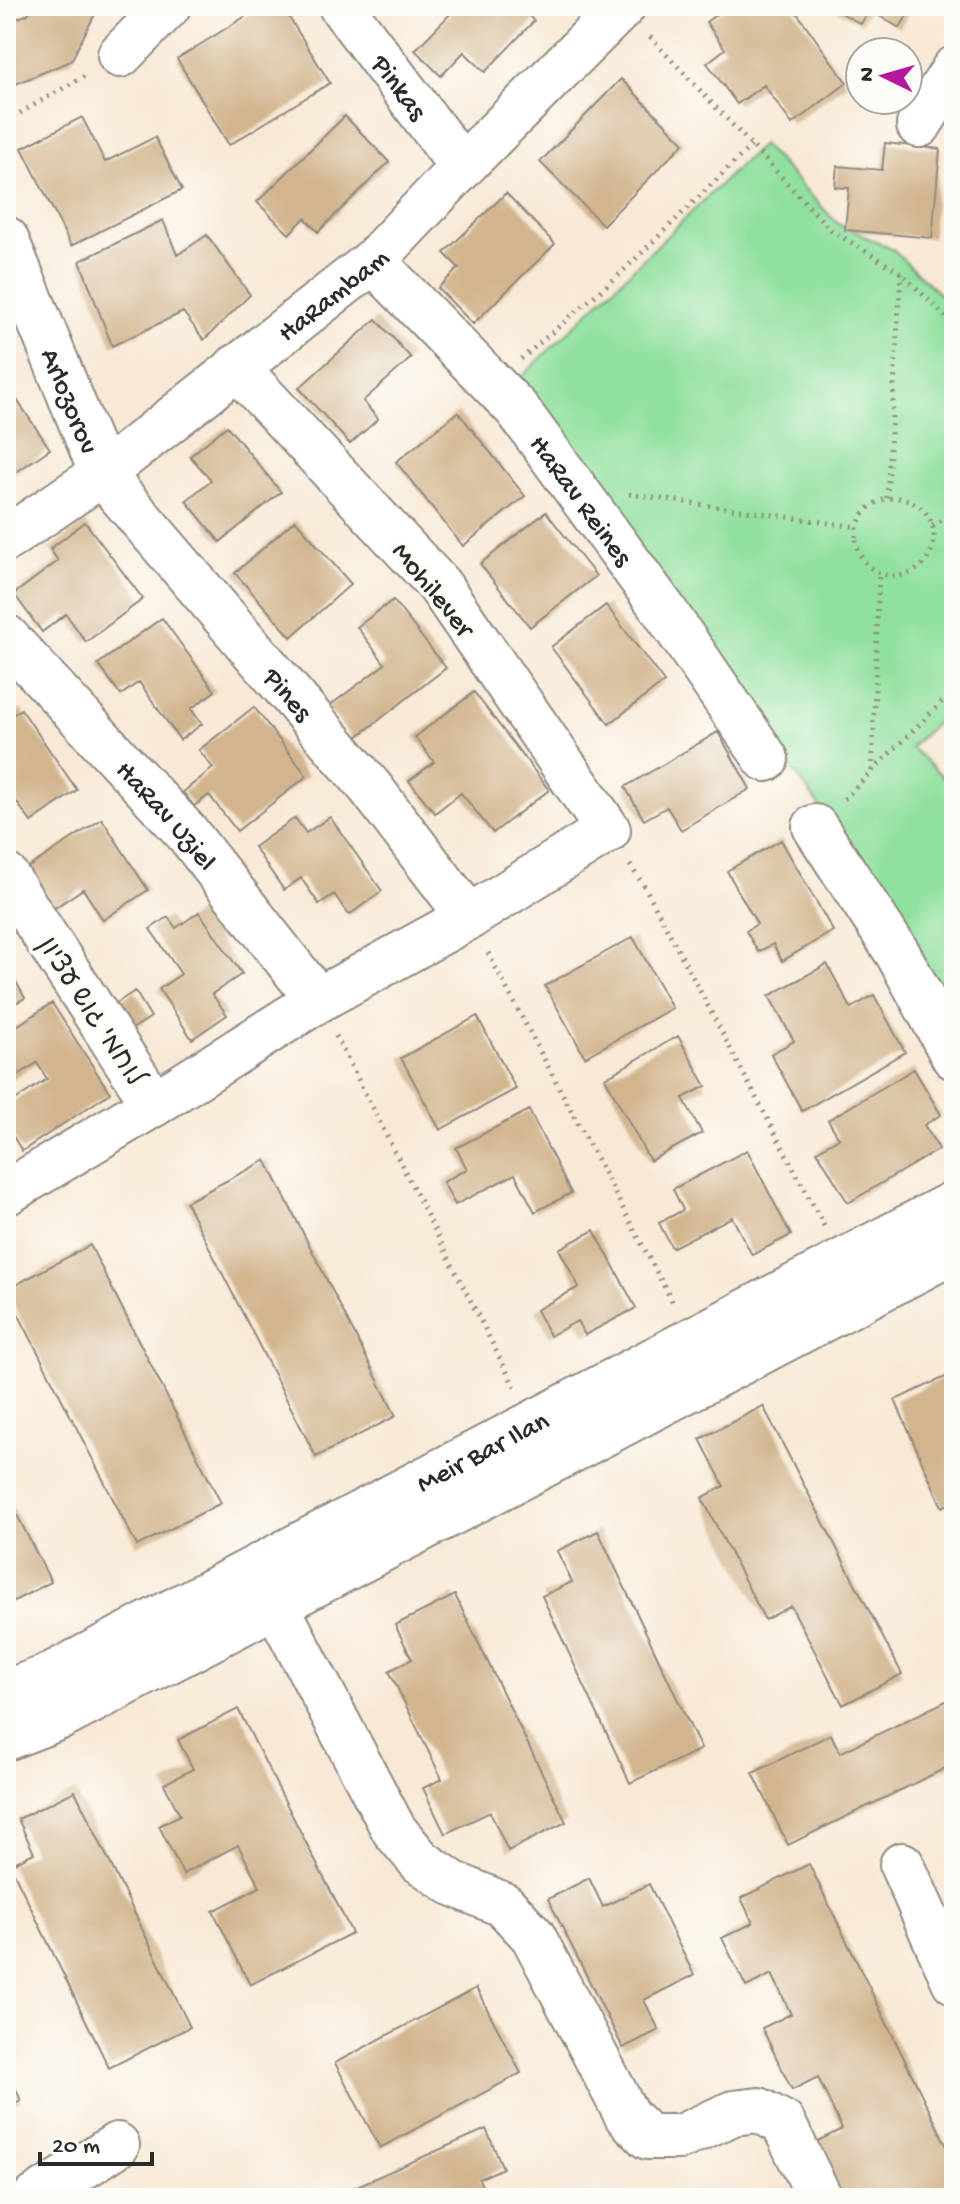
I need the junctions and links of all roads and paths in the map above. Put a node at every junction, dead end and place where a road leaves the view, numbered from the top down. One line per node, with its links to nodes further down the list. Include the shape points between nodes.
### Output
1 (168, 6): 4 (street)
2 (341, 6): 9 (street, Pinkas)
3 (623, 6): 8 (path); 9 (street, HaRambam)
4 (120, 55): 6 (path)
5 (954, 69): 7 (street)
6 (6, 121)
7 (919, 125)
8 (751, 146): 12 (path, via 831,230); 15 (path, via 620,274)
9 (462, 167): 11 (street, HaRambam)
10 (6, 239): 16 (street, Arlozorov)
11 (373, 261): 14 (street, HaRambam); 15 (street, HaRav Reines)
12 (901, 273): 13 (path); 18 (path)
13 (954, 325)
14 (236, 367): 16 (street, HaRambam); 29 (street, Mohilever, via 439,585)
15 (493, 383): 17 (street, HaRav Reines)
16 (102, 474): 22 (street, HaRambam); 31 (street, Pines, via 370,787)
17 (573, 487): 21 (path); 26 (street, HaRav Reines)
18 (887, 498): 20 (path, via 915,503); 21 (path, via 864,512)
19 (954, 514): 20 (path)
20 (932, 525): 23 (path, via 934,538 921,566 896,576)
21 (857, 527): 23 (path, via 859,554)
22 (6, 539)
23 (879, 572): 27 (path)
24 (6, 637): 32 (street, HaRav Uziel, via 187,833)
25 (954, 690): 27 (path)
26 (766, 759)
27 (872, 772): 28 (path)
28 (815, 827): 33 (street, via 898,954)
29 (608, 830): 31 (street); 38 (path, via 646,889)
30 (6, 876): 34 (street, לוחמי גוש עציון)
31 (469, 917): 32 (street); 39 (path)
32 (318, 1000): 34 (street); 40 (path)
33 (954, 1057)
34 (154, 1104): 35 (street)
35 (6, 1193)
36 (954, 1203): 38 (street, Meir Bar Ilan)
37 (954, 1251): 41 (street, Meir Bar Ilan)
38 (843, 1261): 39 (street, Meir Bar Ilan)
39 (692, 1340): 40 (street, Meir Bar Ilan)
40 (533, 1423): 42 (street, Meir Bar Ilan, via 45,1678)
41 (276, 1605): 43 (street, Meir Bar Ilan, via 63,1716); 48 (street, via 394,1830 420,1861 452,1883 504,1905 533,1936 627,2116 648,2137 680,2137 733,2113 759,2110 783,2123)
42 (6, 1692)
43 (6, 1738)
44 (902, 1865): 45 (street)
45 (954, 1981)
46 (117, 2145): 47 (street)
47 (35, 2198)
48 (820, 2198)

